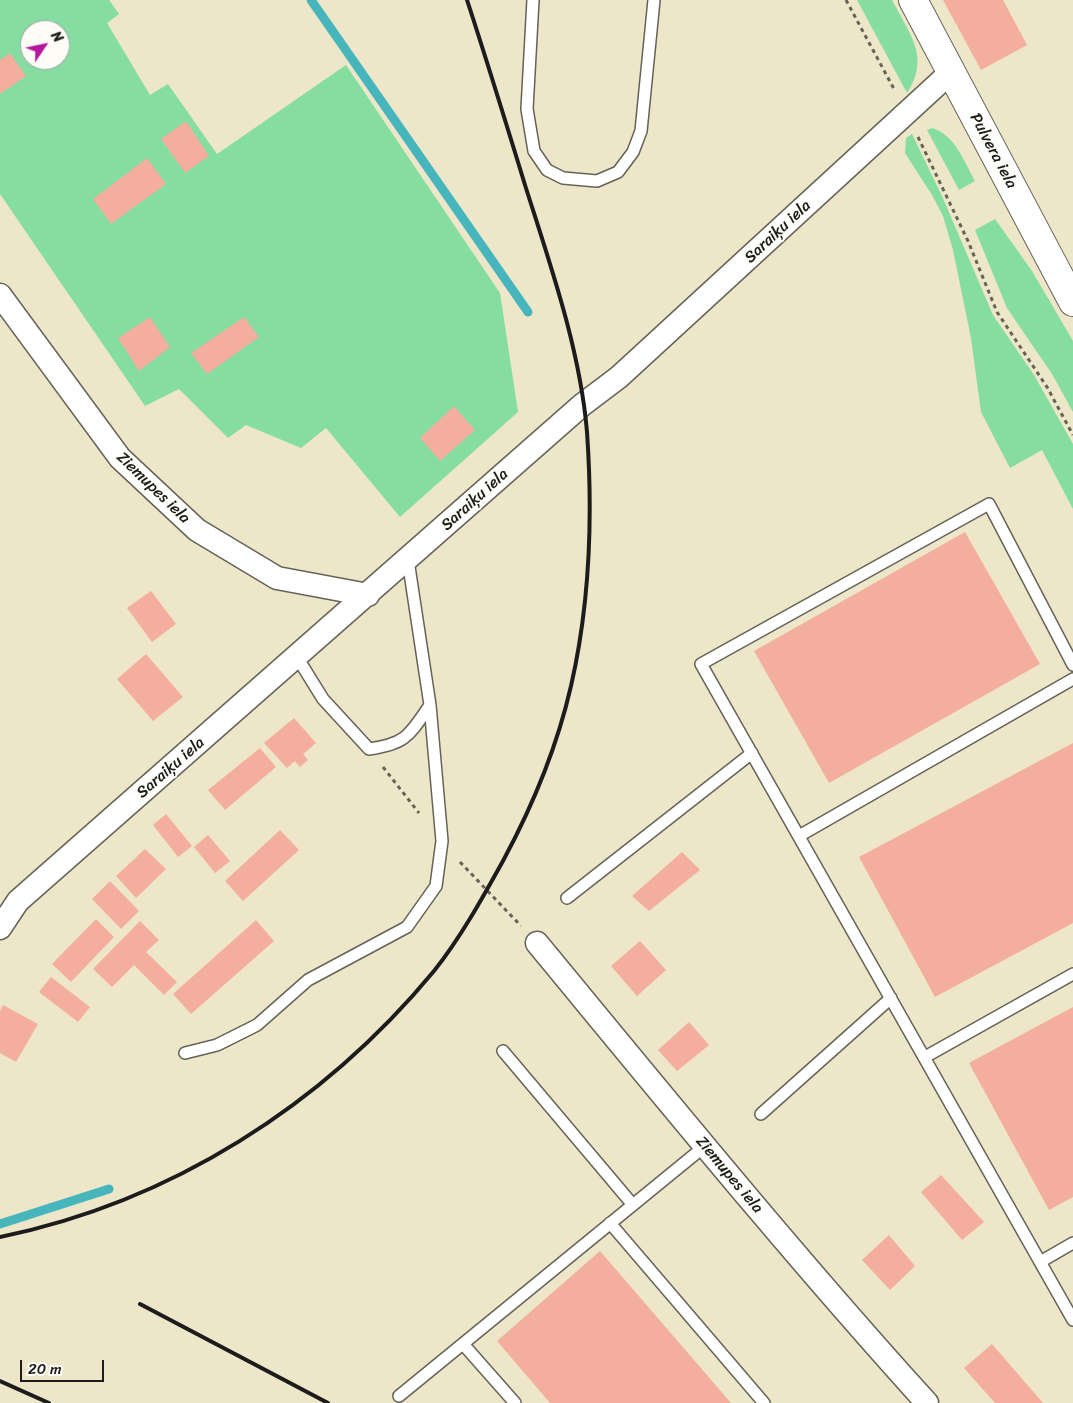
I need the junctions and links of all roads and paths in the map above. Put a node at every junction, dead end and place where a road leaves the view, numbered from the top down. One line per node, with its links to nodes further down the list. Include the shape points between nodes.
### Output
1 (533, 0): 2 (lane, via 526,109 534,150 547,170 562,178 597,181 618,172 633,152 641,131)
2 (654, 0)
3 (846, 0): 6 (path)
4 (913, 0): 5 (main road, Pulvera iela)
5 (951, 72): 6 (street, Saraiķu iela); 8 (main road, Pulvera iela)
6 (907, 114): 9 (path, via 968,241 997,312 1047,387); 10 (street, Saraiķu iela, via 619,378 582,405)
7 (0, 296): 11 (street, Ziemupes iela, via 120,458 197,530 277,578)
8 (1073, 302)
9 (1073, 435)
10 (408, 560): 11 (street, Saraiķu iela); 15 (lane)
11 (368, 595): 12 (street, Saraiķu iela)
12 (298, 657): 15 (lane, via 323,699 369,749 392,746 411,733); 19 (street, Saraiķu iela, via 18,902)
13 (1073, 665): 16 (lane, via 989,504 701,664)
14 (1073, 679): 17 (lane)
15 (430, 705): 24 (lane, via 442,841 436,886 407,927 308,980 257,1025 217,1045)
16 (752, 753): 17 (lane); 18 (lane)
17 (799, 836): 22 (lane)
18 (567, 898)
19 (0, 928)
20 (537, 943): 27 (street, Ziemupes iela)
21 (1073, 974): 25 (lane)
22 (891, 998): 25 (lane); 26 (lane)
23 (503, 1051): 28 (lane)
24 (185, 1053)
25 (924, 1057): 31 (lane)
26 (761, 1114)
27 (705, 1146): 28 (lane); 37 (street, Ziemupes iela, via 851,1319)
28 (633, 1205): 29 (lane)
29 (610, 1224): 33 (lane); 36 (lane)
30 (1073, 1243): 31 (lane)
31 (1040, 1262): 32 (lane)
32 (1073, 1320)
33 (463, 1344): 34 (lane); 35 (lane)
34 (399, 1396)
35 (515, 1403)
36 (764, 1403)
37 (927, 1403)

